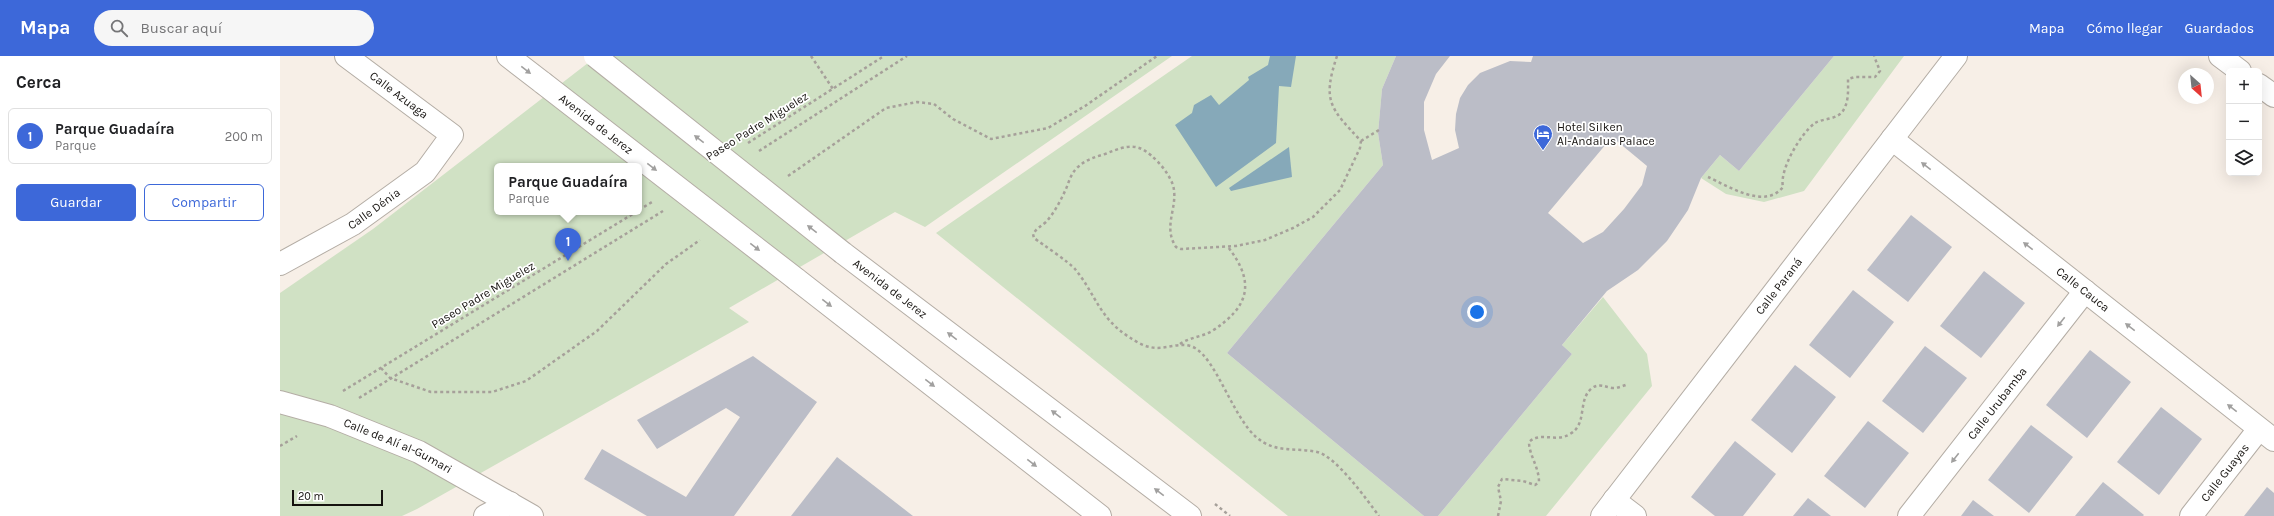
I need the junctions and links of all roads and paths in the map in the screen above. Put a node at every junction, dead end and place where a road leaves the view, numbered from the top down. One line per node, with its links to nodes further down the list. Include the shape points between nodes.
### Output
1 (346, 56): 16 (street, Calle Azuaga)
2 (508, 56): 41 (street, Avenida de Jerez, one-way to 41, bridge)
3 (595, 56): 42 (street, Avenida de Jerez, one-way to 3, bridge, via 843,253)
4 (812, 56): 13 (path)
5 (884, 56): 13 (path, Paseo Padre Miguelez)
6 (907, 56): 20 (path)
7 (1337, 56): 18 (path, via 1329,84 1331,102 1340,120)
8 (1874, 56): 21 (path, via 1880,71 1875,77 1848,79 1848,96 1844,110 1809,129 1792,153 1785,168 1783,187 1779,192 1760,197 1733,189)
9 (1956, 56): 17 (street, Calle Paraná)
10 (2220, 56): 11 (street)
11 (2236, 68)
12 (2262, 87): 14 (street)
13 (833, 89): 19 (path, Paseo Padre Miguelez)
14 (2274, 96)
15 (1379, 130): 18 (path)
16 (452, 135): 27 (street, Calle Dénia, via 425,172 353,224)
17 (1892, 139): 28 (street, Calle Cauca, one-way to 17); 38 (street, Calle Paraná)
18 (1361, 141): 26 (path, via 1345,183 1318,212 1293,228 1265,240)
19 (747, 144)
20 (752, 156)
21 (1708, 177)
22 (659, 198): 23 (path)
23 (642, 208)
24 (665, 210): 32 (path)
25 (631, 215): 31 (path, Paseo Padre Miguelez)
26 (1228, 247): 29 (path, via 1236,257 1245,277 1246,295 1242,304 1211,331); 29 (path, via 1176,247 1170,233 1174,203 1173,185 1162,166 1147,150 1140,147 1124,147 1089,160 1077,168 1060,202 1046,222 1033,234 1034,238 1074,267 1097,305 1111,322 1128,336 1150,347)
27 (280, 264)
28 (2085, 291): 35 (street, Calle Cauca, one-way to 28); 46 (street, Calle Urubamba, one-way to 46)
29 (1180, 345): 43 (path, via 1194,347 1205,358 1238,415 1258,438 1284,450 1316,451 1323,454 1346,475)
30 (1628, 384): 44 (path, via 1619,387 1597,386 1591,389 1584,402 1580,424 1570,434 1549,438 1534,437 1529,442 1539,482 1535,485 1502,479 1498,487 1501,501)
31 (339, 394)
32 (358, 398)
33 (280, 402): 37 (street, Calle de Alí al-Gumari, via 330,416 419,452)
34 (302, 432): 36 (path)
35 (2266, 435): 47 (street, Calle Guayas)
36 (280, 446)
37 (510, 503): 39 (street); 40 (street, Calle de Alí al-Gumari)
38 (1608, 508): 45 (street)
39 (485, 516)
40 (532, 516)
41 (1100, 516)
42 (1190, 516)
43 (1379, 516)
44 (1498, 516)
45 (1635, 516)
46 (1909, 516)
47 (2191, 516)

